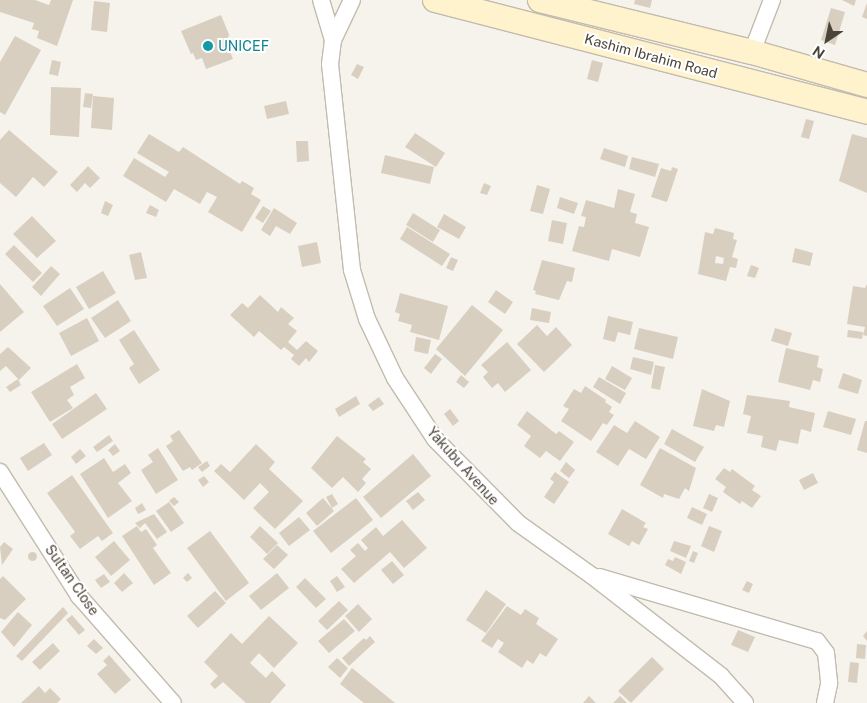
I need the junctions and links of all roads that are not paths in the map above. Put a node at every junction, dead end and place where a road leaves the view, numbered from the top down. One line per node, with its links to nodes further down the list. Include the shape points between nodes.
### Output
1 (321, 0): 7 (street, Yakubu Avenue)
2 (352, 0): 7 (street, Yakubu Avenue)
3 (434, 0): 8 (street, Kashim Ibrahim Road)
4 (540, 0): 6 (street, Kashim Ibrahim Road)
5 (772, 0): 9 (street)
6 (646, 26): 8 (street); 9 (street, Kashim Ibrahim Road)
7 (333, 40): 13 (street, Yakubu Avenue, via 330,64 352,270 375,336 395,378 435,438 518,523)
8 (640, 52): 11 (street, Kashim Ibrahim Road)
9 (752, 52): 10 (street, Kashim Ibrahim Road)
10 (867, 85)
11 (867, 112)
12 (0, 472): 14 (street, Sultan Close, via 79,596)
13 (591, 575): 15 (street, Yakubu Avenue, via 721,676); 16 (street, via 817,641 826,653 829,684)
14 (173, 703)
15 (745, 703)
16 (825, 703)

